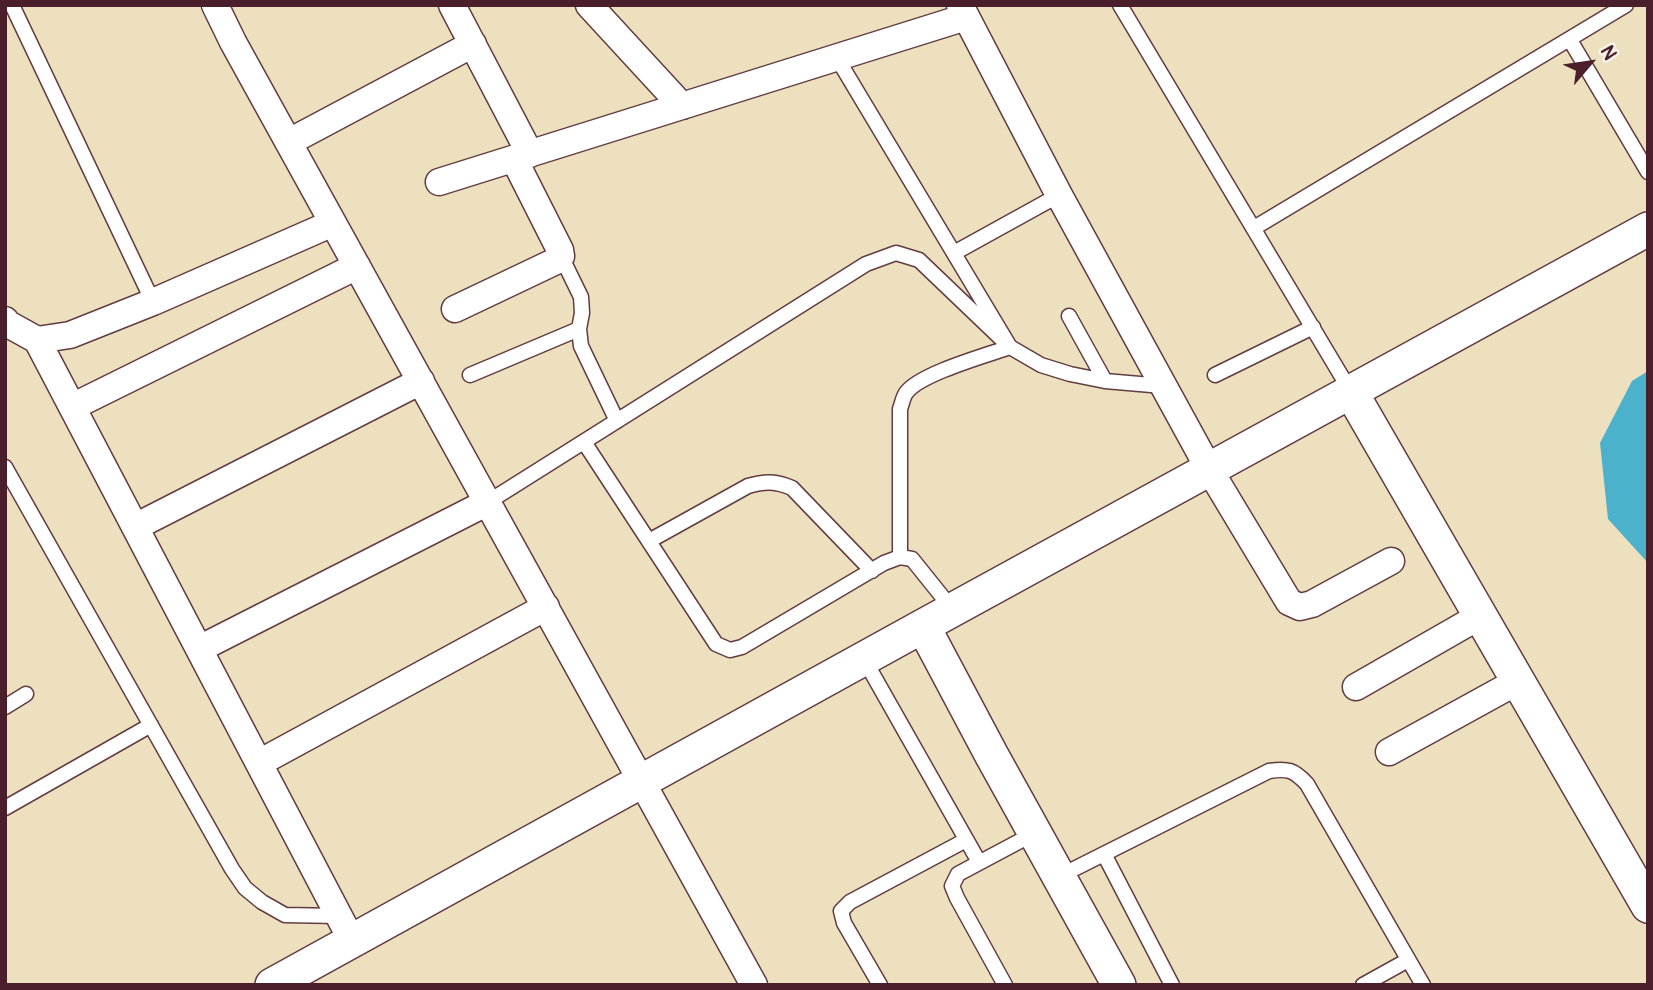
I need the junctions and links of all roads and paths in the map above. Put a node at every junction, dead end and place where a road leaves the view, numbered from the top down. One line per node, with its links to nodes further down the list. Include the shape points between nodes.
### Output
1 (12, 5): 23 (lane)
2 (215, 5): 12 (street)
3 (452, 5): 9 (street)
4 (589, 5): 11 (street)
5 (1120, 5): 18 (lane)
6 (1626, 5): 8 (lane)
7 (963, 11): 10 (street); 16 (street)
8 (1570, 40): 14 (lane); 18 (lane)
9 (473, 44): 12 (street); 13 (street)
10 (837, 58): 11 (street); 20 (lane)
11 (682, 106): 13 (street)
12 (289, 142): 17 (street)
13 (522, 156): 15 (street); 21 (street)
14 (1648, 172)
15 (439, 182)
16 (1059, 195): 20 (lane); 35 (street)
17 (333, 223): 22 (street); 23 (street)
18 (1254, 228): 27 (lane)
19 (1648, 229): 36 (street)
20 (954, 253): 30 (lane)
21 (561, 256): 24 (street); 28 (lane, via 581,297)
22 (357, 266): 34 (street); 37 (street)
23 (153, 302): 29 (street, via 70,335)
24 (455, 309)
25 (1069, 316): 33 (lane)
26 (5, 320): 29 (street)
27 (1313, 327): 32 (lane); 36 (lane)
28 (579, 329): 31 (lane); 38 (lane, via 581,345)
29 (37, 340): 37 (street)
30 (1010, 347): 33 (lane, via 1041,365); 38 (lane, via 919,260 896,253 866,264); 45 (lane, via 921,380 906,393 900,409)
31 (470, 375)
32 (1215, 376)
33 (1105, 381): 35 (lane)
34 (421, 382): 42 (street); 43 (street)
35 (1163, 386): 41 (street)
36 (1351, 392): 41 (street); 50 (street)
37 (72, 407): 43 (street)
38 (617, 421): 39 (lane)
39 (584, 442): 42 (lane); 44 (lane)
40 (5, 467): 58 (lane)
41 (1209, 469): 46 (street, via 1289,602 1300,607 1312,604); 49 (street)
42 (488, 502): 48 (street); 52 (street)
43 (135, 527): 52 (street)
44 (649, 541): 47 (lane, via 748,486 777,482 792,488); 47 (lane, via 716,644 730,650)
45 (900, 557): 47 (lane); 49 (lane, via 912,559)
46 (1391, 561)
47 (872, 571)
48 (546, 607): 60 (street); 61 (street)
49 (953, 610): 51 (street)
50 (1480, 616): 54 (street); 55 (street)
51 (923, 626): 53 (street); 63 (street)
52 (199, 649): 60 (street)
53 (864, 659): 61 (street); 64 (lane)
54 (1518, 681): 59 (street); 68 (street)
55 (1356, 687)
56 (26, 694): 57 (lane)
57 (5, 707)
58 (151, 725): 62 (lane); 69 (lane, via 245,888 285,915)
59 (1389, 752)
60 (259, 763): 69 (street)
61 (642, 781): 69 (street); 73 (street)
62 (5, 808)
63 (1035, 833): 66 (lane); 67 (street)
64 (966, 840): 66 (lane); 74 (lane, via 841,911)
65 (1104, 854): 67 (lane); 70 (lane, via 1269,771 1297,773); 76 (lane)
66 (979, 862): 75 (lane, via 958,874 952,886)
67 (1060, 876): 71 (street)
68 (1648, 905)
69 (345, 928): 72 (street)
70 (1408, 960): 77 (lane); 78 (lane)
71 (1113, 982)
72 (272, 985)
73 (754, 985)
74 (880, 985)
75 (1006, 985)
76 (1172, 985)
77 (1363, 985)
78 (1423, 985)

